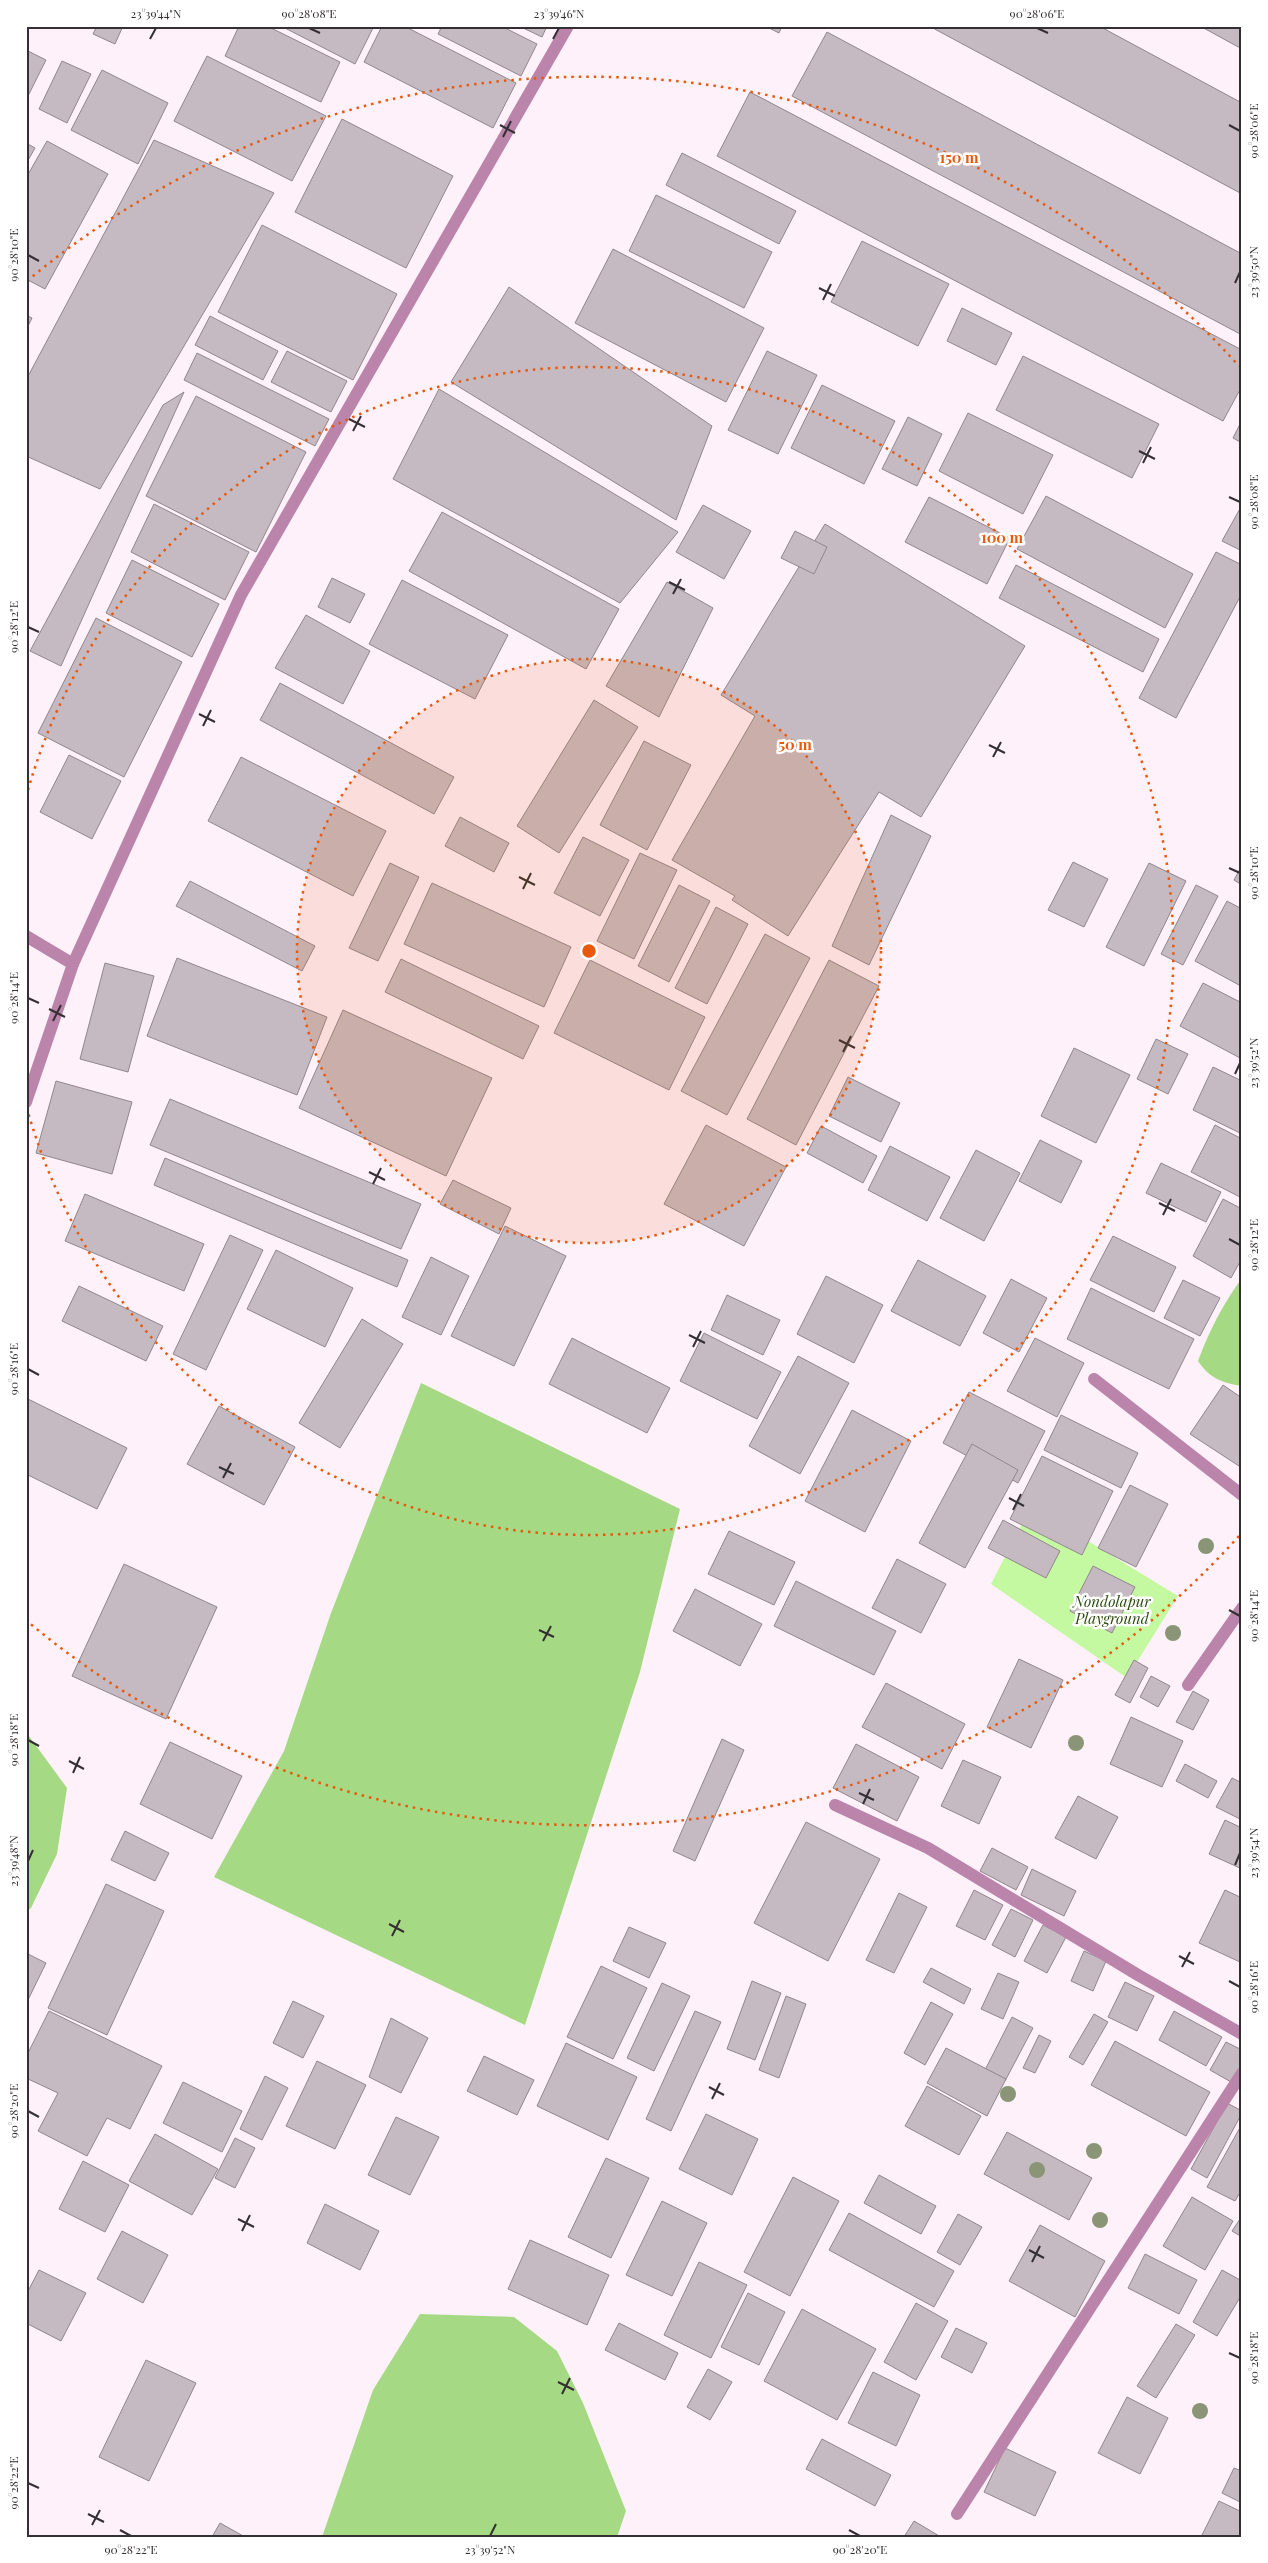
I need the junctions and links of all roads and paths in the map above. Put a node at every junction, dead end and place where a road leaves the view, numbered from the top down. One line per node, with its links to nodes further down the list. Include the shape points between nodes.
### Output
1 (568, 26): 3 (street, via 241,594)
2 (26, 936): 3 (street)
3 (73, 964): 4 (street)
4 (26, 1102)
5 (1094, 1379): 6 (street)
6 (1242, 1495)
7 (1242, 1608): 8 (street)
8 (1188, 1685)
9 (835, 1805): 10 (street, via 928,1848)
10 (1242, 2034)
11 (1242, 2073): 12 (street)
12 (958, 2514)

